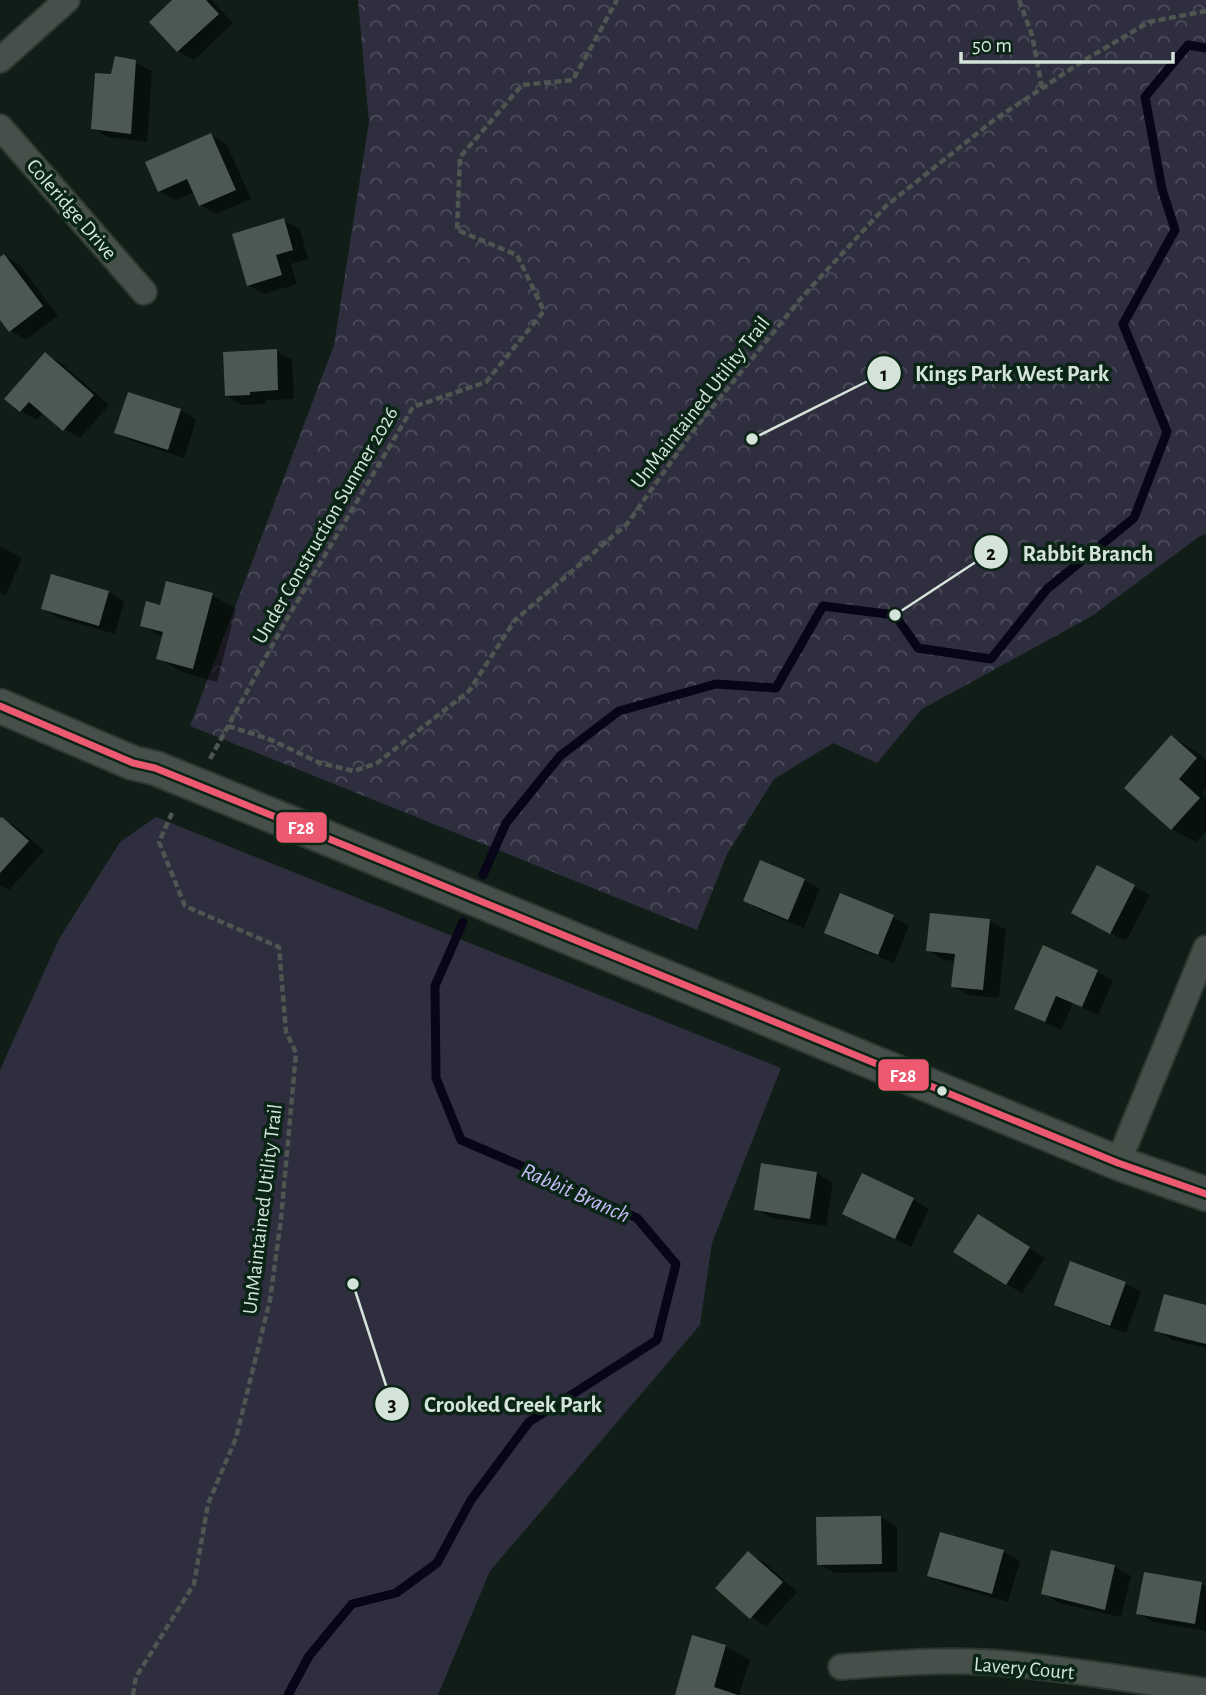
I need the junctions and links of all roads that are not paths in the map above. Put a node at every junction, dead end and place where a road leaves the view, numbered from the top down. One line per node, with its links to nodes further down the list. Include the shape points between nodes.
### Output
1 (67, 0): 2 (street)
2 (0, 60)
3 (0, 127): 4 (street, Coleridge Drive)
4 (144, 292)
5 (0, 706): 7 (street)
6 (1206, 948): 7 (street)
7 (1118, 1163): 8 (street)
8 (1206, 1194)
9 (841, 1667): 10 (street, Lavery Court, via 926,1661 1009,1663)
10 (1206, 1691)

